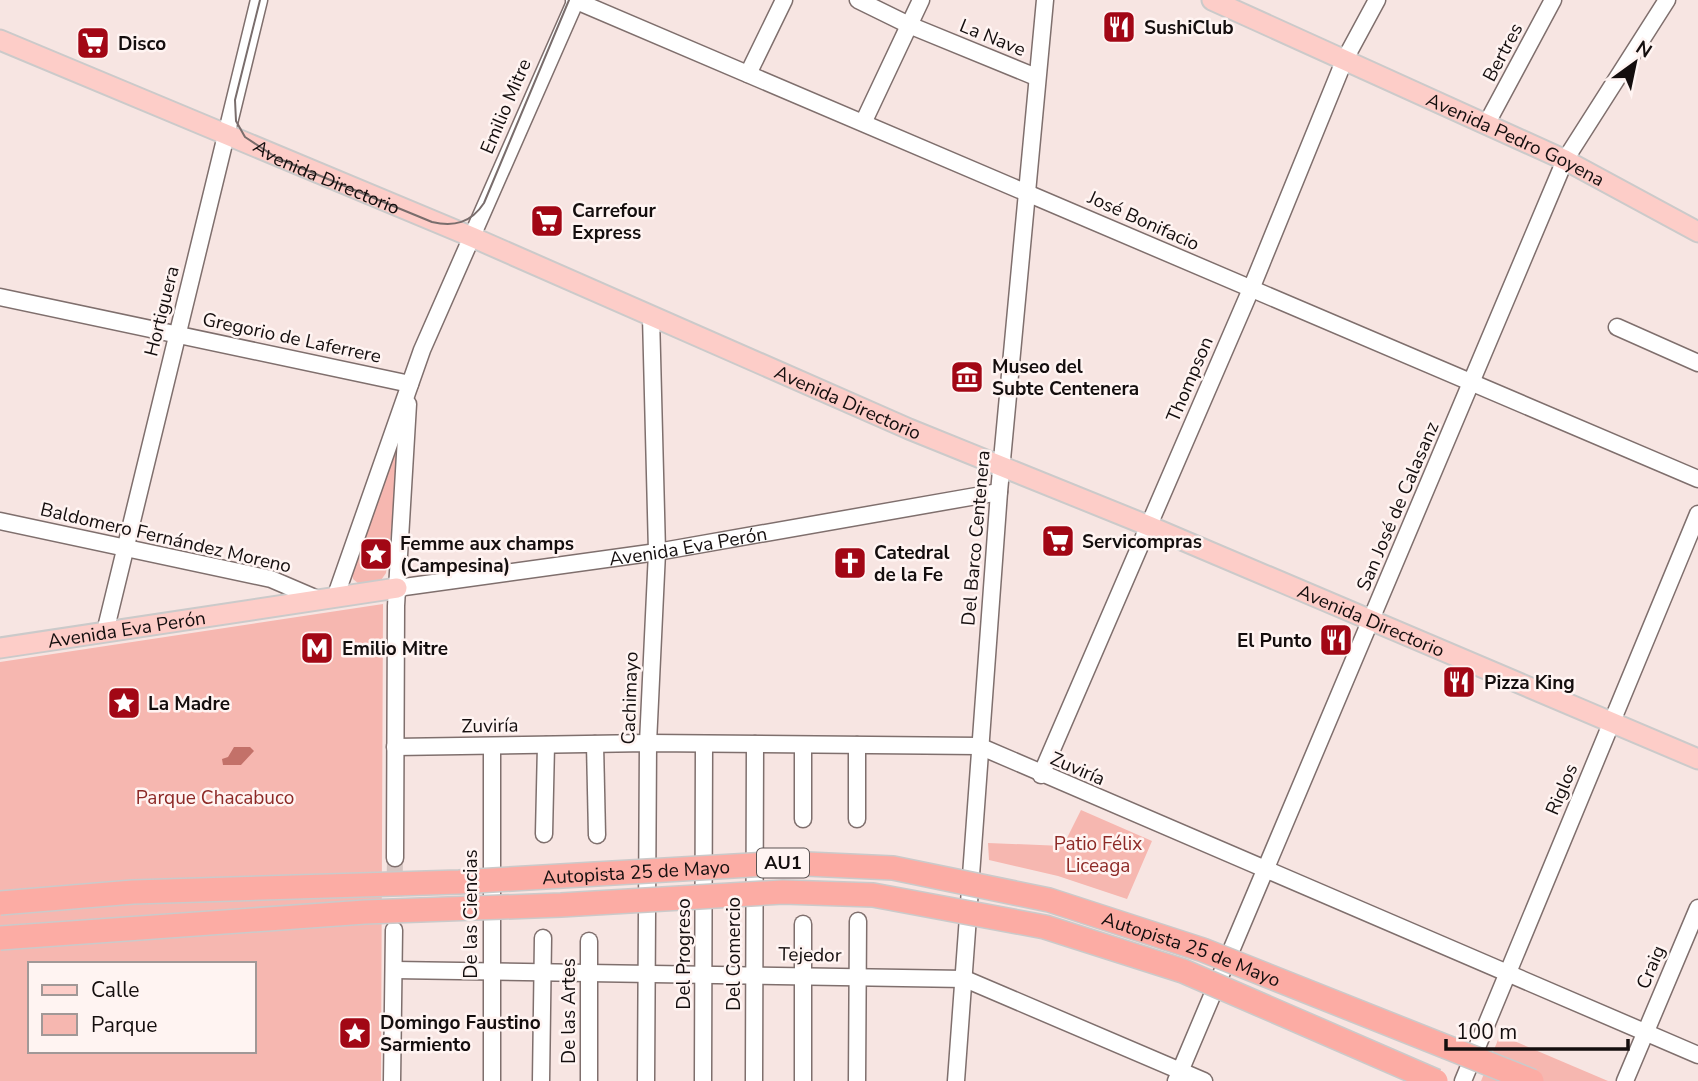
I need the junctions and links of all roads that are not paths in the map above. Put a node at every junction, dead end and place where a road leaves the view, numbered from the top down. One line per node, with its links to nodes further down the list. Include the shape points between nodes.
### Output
1 (259, 0): 19 (street, Hortiguera)
2 (575, 0): 15 (street, José Bonifacio); 23 (street, Emilio Mitre)
3 (784, 0): 15 (street)
4 (858, 0): 12 (street, La Nave)
5 (921, 0): 12 (street)
6 (1045, 0): 16 (street, Del Barco Centenera)
7 (1212, 0): 14 (main road, Avenida Pedro Goyena)
8 (1230, 0): 14 (main road, Avenida Pedro Goyena, via 1313,40)
9 (1377, 0): 14 (street, Thompson)
10 (1553, 0): 18 (street, Bertres)
11 (1667, 0): 20 (street, San José de Calasanz)
12 (909, 25): 16 (street, La Nave); 17 (street)
13 (0, 40): 19 (main road, Avenida Directorio)
14 (1337, 58): 18 (main road, Avenida Pedro Goyena); 24 (street, Thompson)
15 (748, 74): 17 (street, José Bonifacio)
16 (1036, 77): 21 (street, Del Barco Centenera)
17 (864, 121): 21 (street, José Bonifacio)
18 (1487, 123): 20 (main road, Avenida Pedro Goyena)
19 (226, 134): 23 (main road, Avenida Directorio); 28 (street, Hortiguera)
20 (1565, 160): 22 (main road, Avenida Pedro Goyena); 31 (street, San José de Calasanz)
21 (1026, 192): 24 (street, José Bonifacio); 32 (street, Del Barco Centenera)
22 (1698, 232)
23 (472, 237): 26 (main road, Avenida Directorio); 30 (street, Emilio Mitre)
24 (1251, 289): 31 (street, José Bonifacio); 37 (street, Thompson)
25 (0, 297): 28 (street, Gregorio de Laferrere)
26 (652, 316): 32 (main road, Avenida Directorio); 39 (street, Cachimayo)
27 (1617, 327): 29 (street)
28 (177, 333): 30 (street, Gregorio de Laferrere); 38 (street, Hortiguera)
29 (1698, 363)
30 (410, 384): 40 (street, Emilio Mitre); 41 (street, Emilio Mitre)
31 (1470, 385): 33 (street, José Bonifacio); 42 (street, San José de Calasanz)
32 (1002, 466): 34 (street, Del Barco Centenera); 37 (main road, Avenida Directorio)
33 (1698, 480)
34 (999, 492): 39 (street, Avenida Eva Perón); 53 (street, Del Barco Centenera)
35 (1698, 514): 45 (street, Riglos)
36 (0, 520): 38 (street, Baldomero Fernández Moreno)
37 (1149, 526): 42 (main road, Avenida Directorio); 57 (street, Thompson)
38 (125, 548): 41 (street, Baldomero Fernández Moreno, via 271,579); 43 (street, Hortiguera)
39 (657, 552): 40 (street, Avenida Eva Perón); 46 (street, Cachimayo)
40 (397, 588): 41 (main road, Avenida Eva Perón); 54 (street, Emilio Mitre)
41 (327, 599): 43 (main road, Avenida Eva Perón)
42 (1372, 621): 45 (main road, Avenida Directorio); 63 (street, San José de Calasanz)
43 (105, 632): 44 (main road, Avenida Eva Perón)
44 (0, 648)
45 (1612, 724): 56 (main road, Avenida Directorio); 79 (street, Riglos)
46 (648, 743): 48 (street, Zuviría); 49 (street, Zuviría); 76 (street, Cachimayo)
47 (546, 744): 48 (street, Zuviría); 55 (street, Zuviría); 60 (street)
48 (596, 744): 61 (street)
49 (704, 744): 50 (street, Zuviría); 77 (street, Del Progreso)
50 (755, 744): 51 (street, Zuviría); 78 (street, Del Comercio)
51 (803, 745): 52 (street, Zuviría); 58 (street)
52 (857, 745): 53 (street, Zuviría); 59 (street)
53 (979, 746): 57 (street, Zuviría); 82 (street, Del Barco Centenera)
54 (395, 747): 55 (street, Zuviría); 62 (street, Emilio Mitre)
55 (492, 747): 73 (street, De las Ciencias)
56 (1698, 759)
57 (1041, 775): 63 (street, Zuviría)
58 (803, 818)
59 (857, 819)
60 (544, 834)
61 (597, 835)
62 (395, 858)
63 (1265, 870): 79 (street, Zuviría); 85 (street, San José de Calasanz)
64 (0, 904): 99 (highway, Autopista 25 de Mayo / AU1, bridge, via 133,892 459,882 785,863 892,868 1049,900 1203,950)
65 (1698, 908): 83 (street, Craig)
66 (859, 921): 81 (street)
67 (803, 924): 80 (street)
68 (394, 930): 72 (street)
69 (0, 938): 97 (highway, Autopista 25 de Mayo / AU1, bridge, via 365,912 783,892 873,895 1045,927 1183,971)
70 (543, 938): 74 (street)
71 (589, 941): 75 (street, De las Artes)
72 (394, 970): 73 (street, Tejedor); 86 (street)
73 (491, 971): 74 (street, Tejedor); 87 (street, De las Ciencias)
74 (542, 971): 75 (street, Tejedor); 88 (street)
75 (588, 972): 76 (street, Tejedor); 89 (street, De las Artes)
76 (646, 973): 77 (street, Tejedor); 90 (street, Cachimayo)
77 (704, 974): 78 (street, Tejedor); 91 (street, Del Progreso)
78 (753, 974): 80 (street, Tejedor); 92 (street, Del Comercio)
79 (1506, 974): 83 (street, Zuviría); 98 (street, Riglos)
80 (804, 975): 81 (street, Tejedor); 93 (street)
81 (858, 976): 82 (street, Tejedor); 94 (street)
82 (965, 979): 85 (street, Tejedor); 95 (street, Del Barco Centenera)
83 (1645, 1033): 84 (street, Zuviría); 100 (street, Craig)
84 (1698, 1055)
85 (1179, 1076): 96 (street, Tejedor)
86 (392, 1081)
87 (492, 1081)
88 (541, 1081)
89 (589, 1081)
90 (646, 1081)
91 (704, 1081)
92 (754, 1081)
93 (803, 1081)
94 (856, 1081)
95 (956, 1081)
96 (1204, 1081)
97 (1436, 1081)
98 (1463, 1081)
99 (1532, 1081)
100 (1625, 1081)

